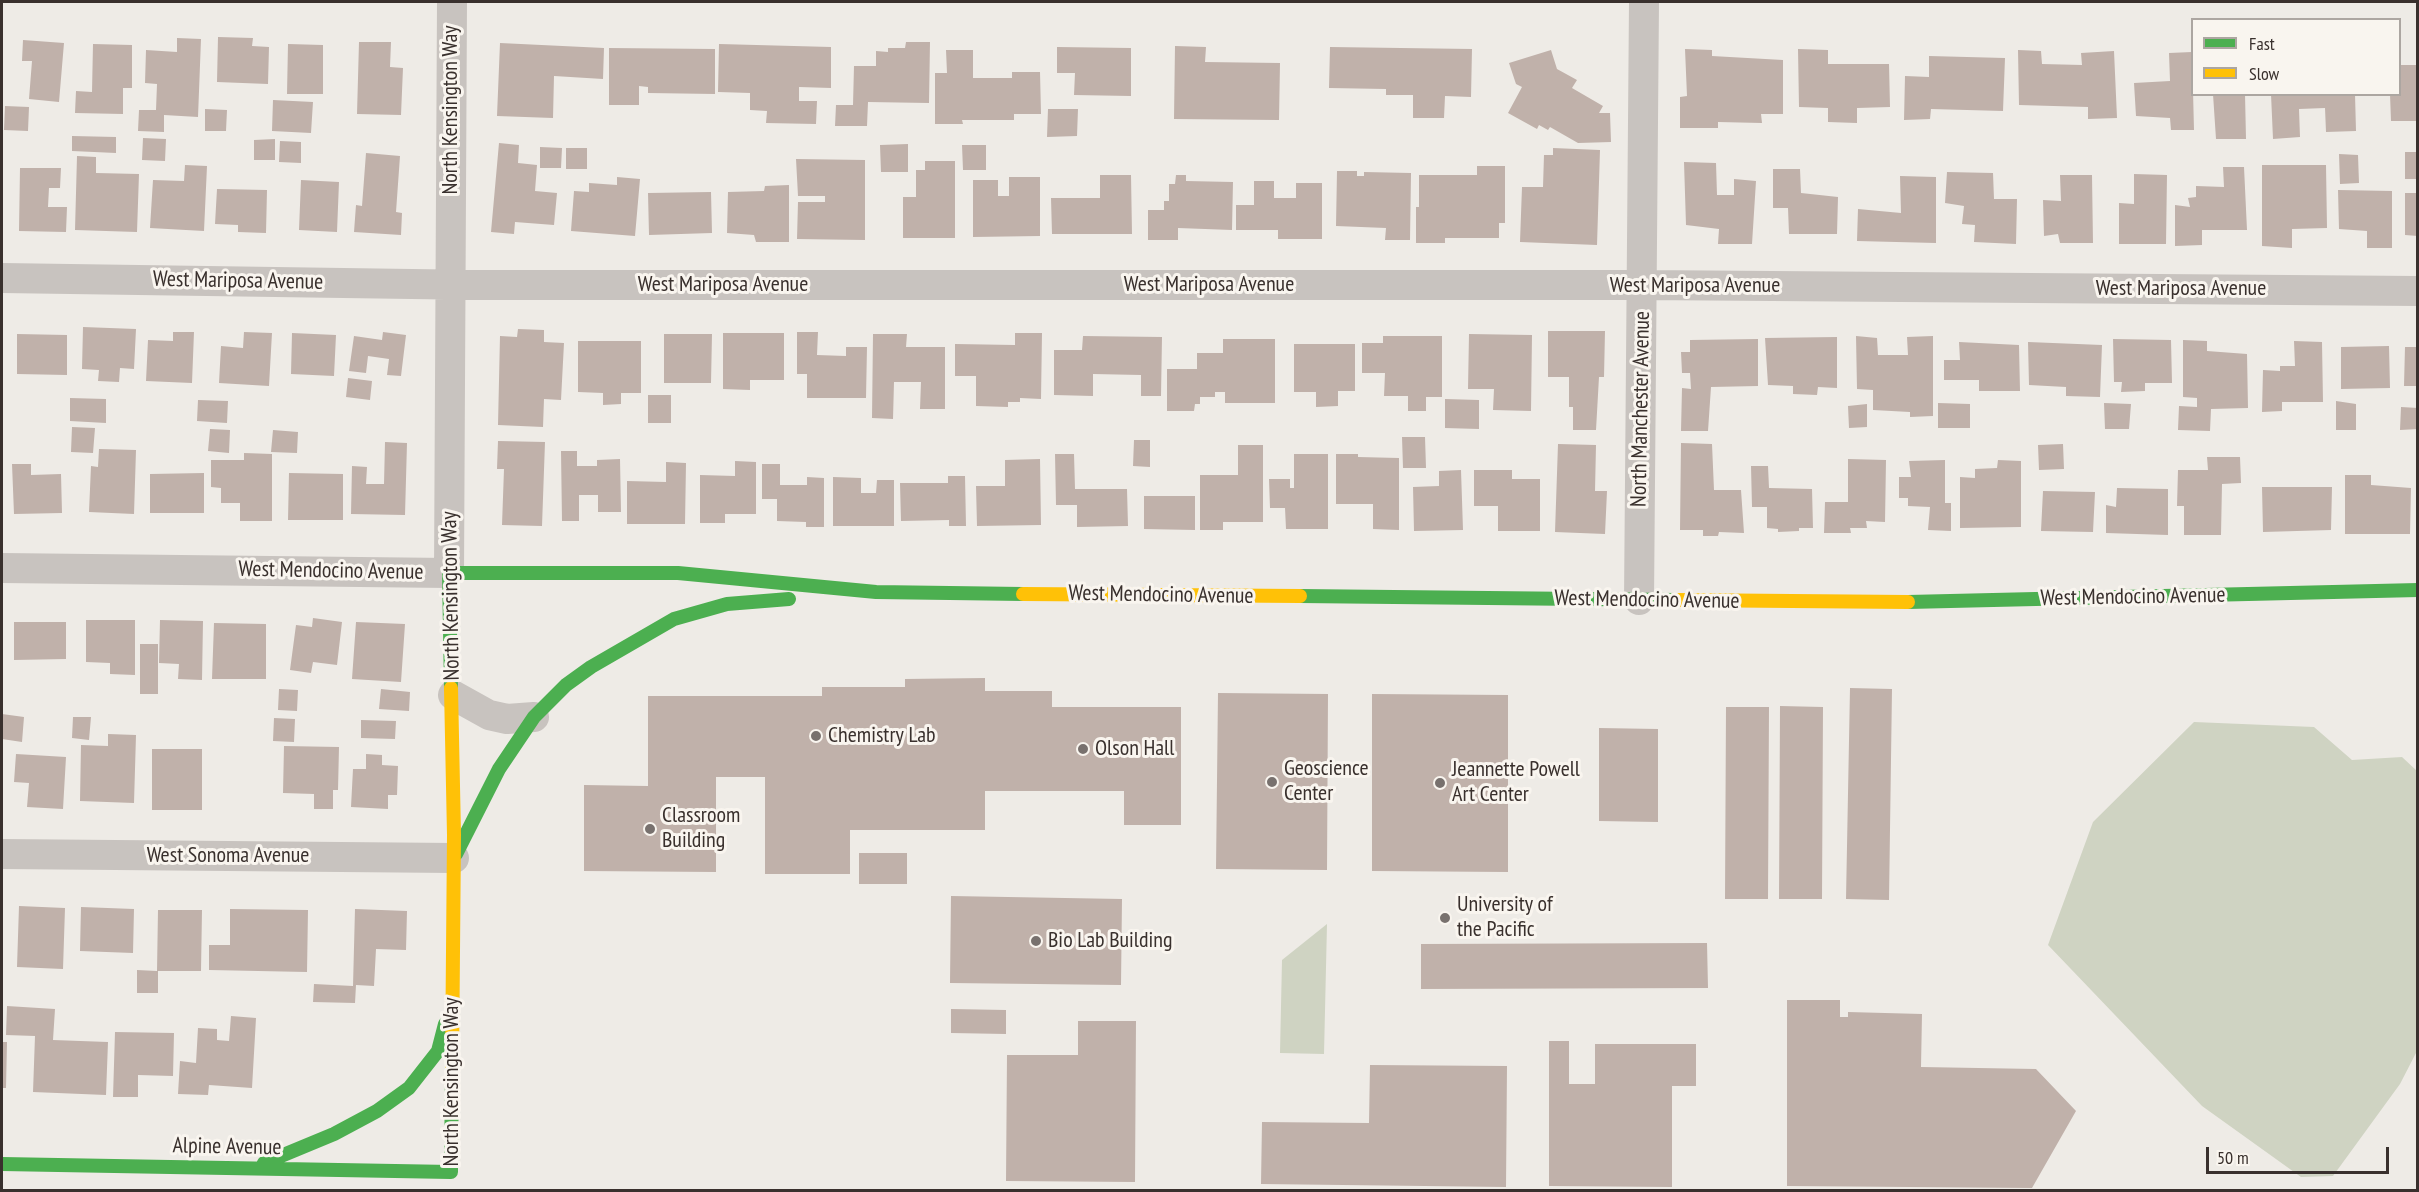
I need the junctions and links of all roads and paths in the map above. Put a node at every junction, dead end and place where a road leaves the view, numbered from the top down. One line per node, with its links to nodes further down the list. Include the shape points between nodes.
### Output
1 (452, 2): 4 (street, North Kensington Way)
2 (1644, 2): 5 (street, North Manchester Avenue)
3 (2, 278): 4 (street, West Mariposa Avenue)
4 (450, 284): 5 (street, West Mariposa Avenue); 8 (street, North Kensington Way)
5 (1643, 285): 6 (street, West Mariposa Avenue); 11 (street, North Manchester Avenue)
6 (2418, 291)
7 (2, 568): 8 (street, West Mendocino Avenue)
8 (449, 573): 10 (street, West Mendocino Avenue, via 678,573); 12 (street, North Kensington Way)
9 (2418, 590): 11 (street, West Mendocino Avenue, via 1896,602)
10 (876, 592): 11 (street, West Mendocino Avenue); 13 (street, West Mendocino Avenue, via 727,604 674,619 591,667)
11 (1639, 600)
12 (453, 695): 13 (street, via 489,715 507,719); 15 (street, North Kensington Way)
13 (534, 717): 15 (street, West Mendocino Avenue, via 499,769)
14 (2, 854): 15 (street, West Sonoma Avenue)
15 (454, 858): 16 (street, North Kensington Way)
16 (453, 993): 18 (street, via 438,1051 409,1088 334,1134); 19 (street, North Kensington Way)
17 (2, 1164): 18 (street, Alpine Avenue)
18 (251, 1168): 19 (street, Alpine Avenue)
19 (451, 1181)

